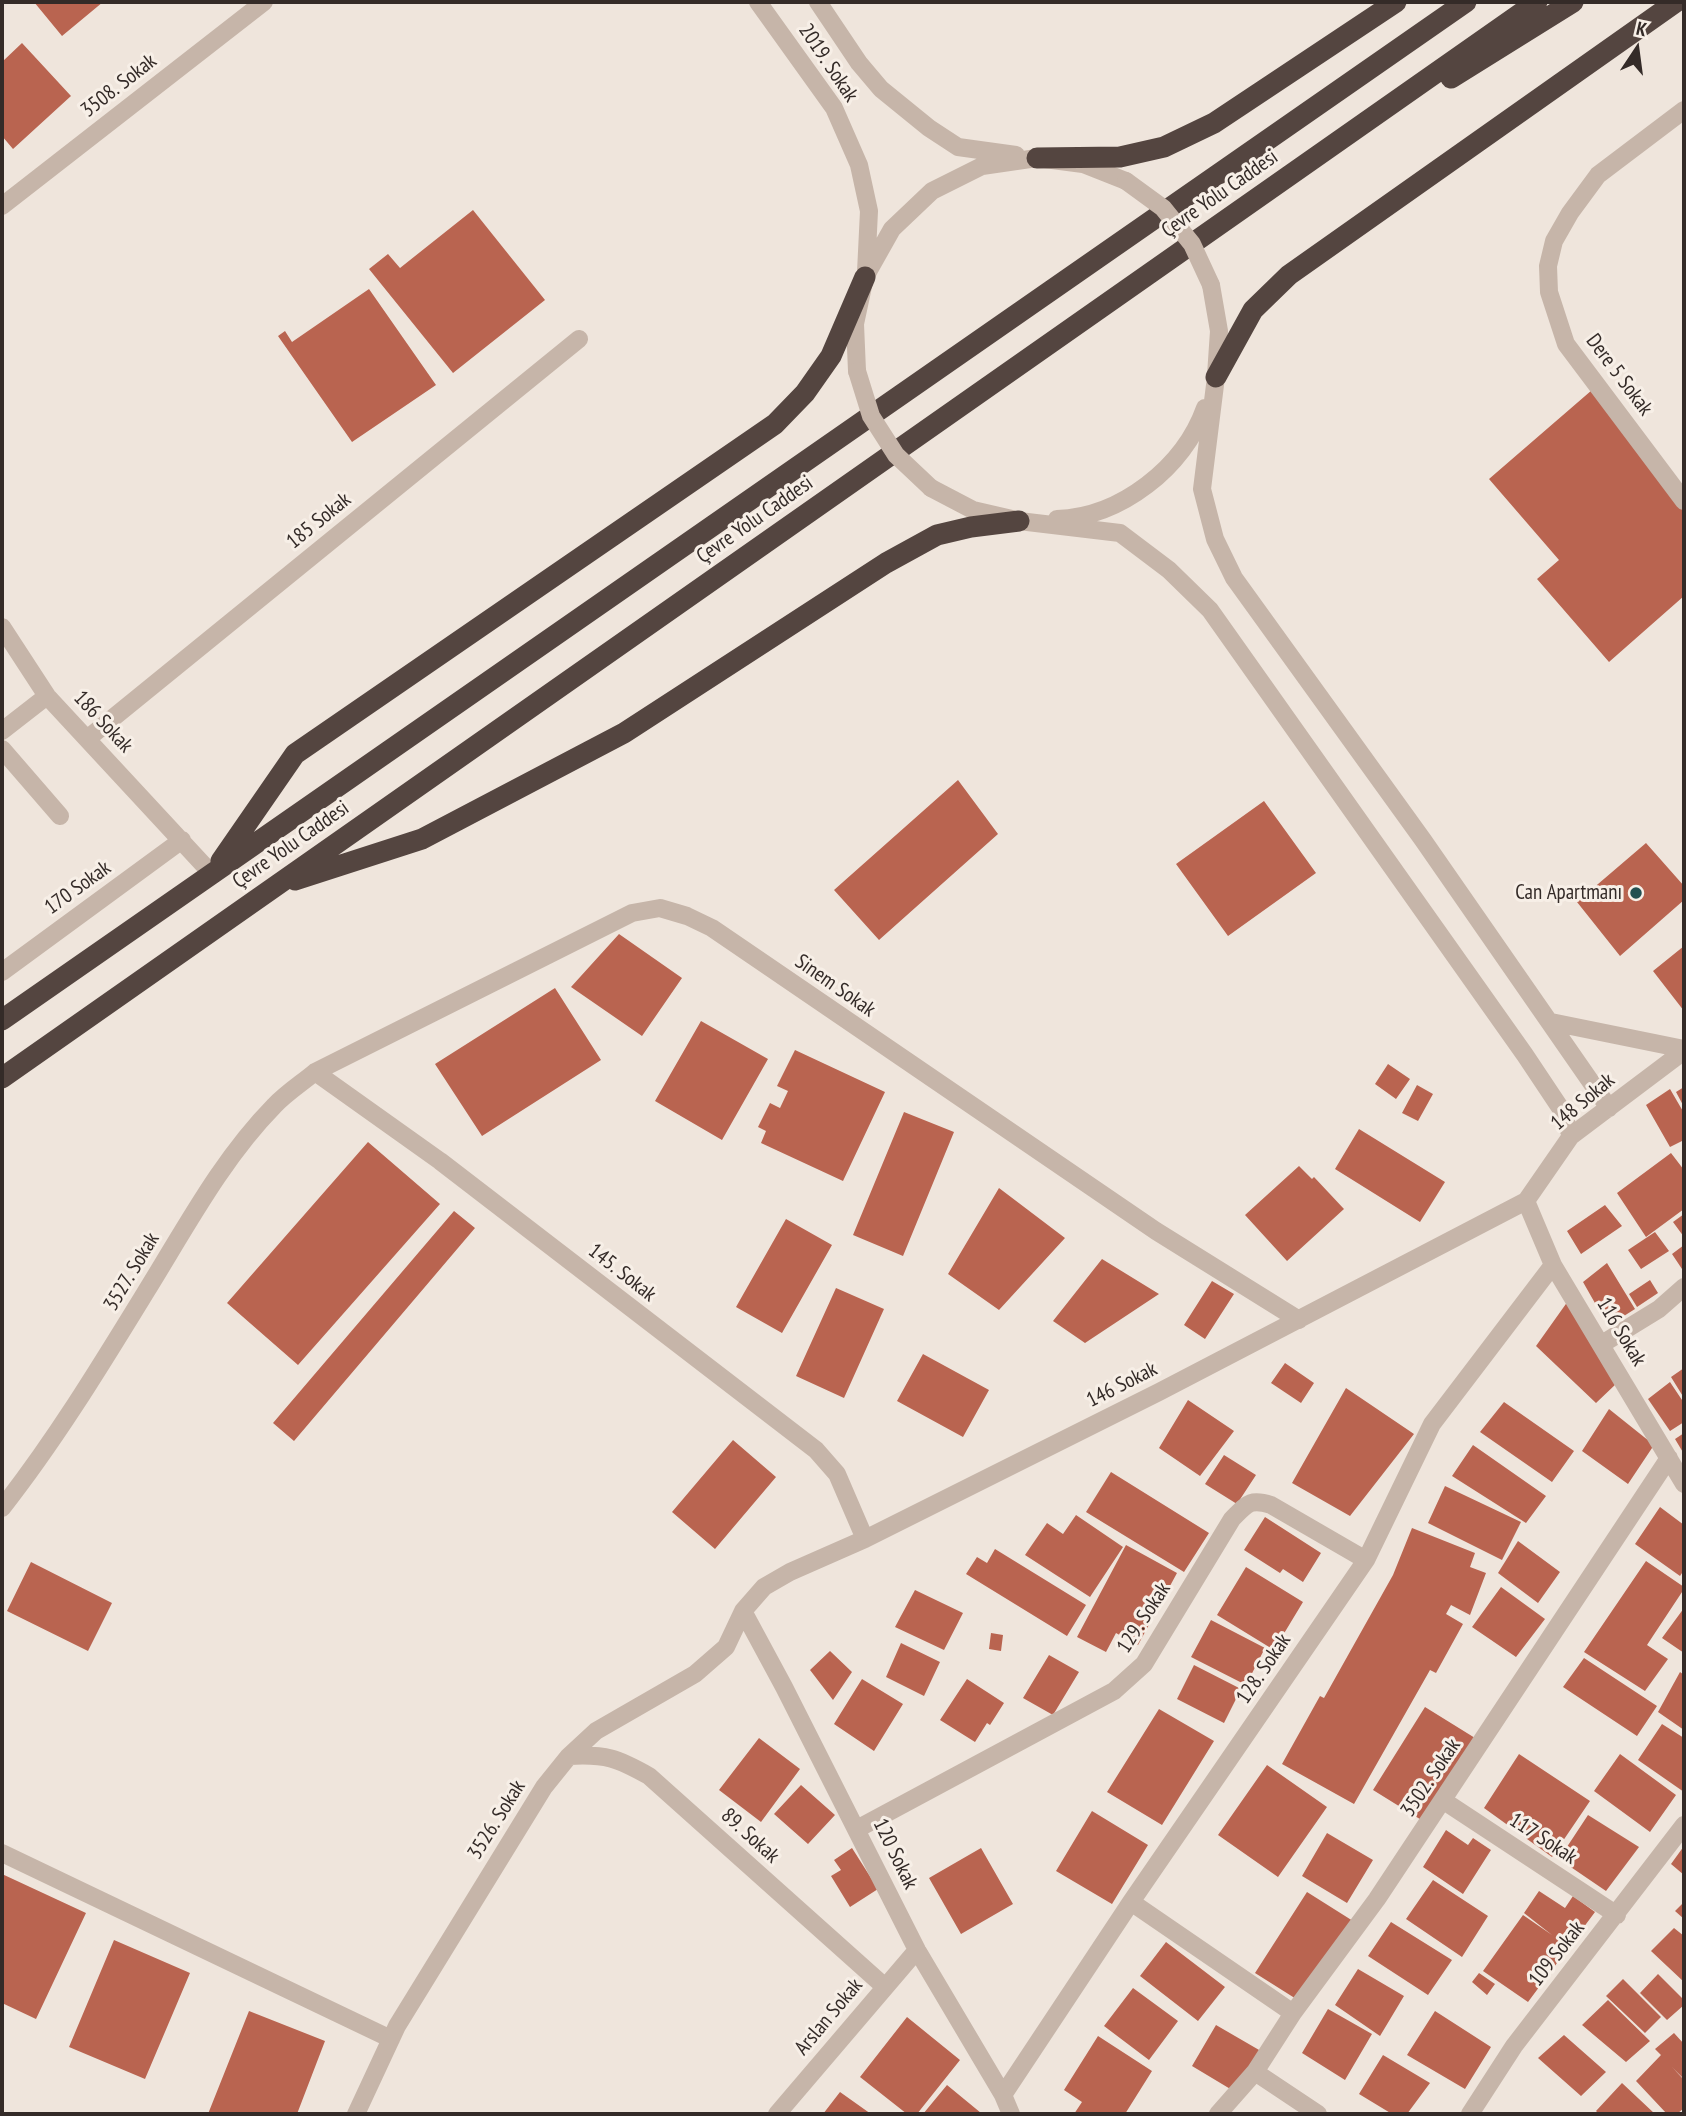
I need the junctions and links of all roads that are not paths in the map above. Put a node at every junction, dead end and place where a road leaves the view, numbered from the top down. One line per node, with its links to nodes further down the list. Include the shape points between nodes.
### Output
1 (264, 2): 13 (street, 3508. Sokak)
2 (758, 2): 15 (street, 2019. Sokak, via 834,108 859,165 869,211)
3 (818, 2): 12 (street, 2019. Sokak, via 881,89 929,128 958,147)
4 (1396, 2): 12 (highway, via 1214,123 1164,147 1120,158)
5 (1460, 2): 10 (highway)
6 (1466, 2): 10 (highway, Çevre Yolu Caddesi)
7 (1537, 2): 14 (highway, Çevre Yolu Caddesi)
8 (1573, 2): 14 (highway)
9 (1676, 2): 17 (highway, via 1289,275 1254,310)
10 (1413, 39): 27 (highway, Çevre Yolu Caddesi)
11 (1684, 110): 18 (street, Dere 5 Sokak, via 1598,175 1554,240 1548,266 1549,292 1566,344)
12 (1037, 158): 15 (street, via 982,166 932,191 892,229); 17 (street, 2019. Sokak, bridge, via 1083,164 1126,181 1163,208 1192,244 1212,285 1219,331)
13 (2, 206)
14 (1222, 223): 28 (highway, Çevre Yolu Caddesi)
15 (866, 277): 19 (street, bridge, via 855,324 857,370 871,416 897,455 931,488 972,510); 27 (highway, via 831,356 775,424 295,754)
16 (579, 339): 23 (street, 185 Sokak)
17 (1216, 377): 19 (street, via 1198,427 1166,469 1123,501 1072,519); 31 (street, via 1202,489 1215,539 1234,578)
18 (1684, 501)
19 (1019, 521): 28 (highway, via 937,535 886,563 624,733 422,839); 36 (street, via 1120,533 1169,570 1210,610 1525,1055 1561,1109)
20 (2, 627): 21 (street, 186 Sokak)
21 (47, 696): 22 (street); 23 (street, 186 Sokak)
22 (2, 731)
23 (87, 739): 26 (street, 186 Sokak)
24 (2, 748): 25 (street)
25 (60, 816)
26 (182, 840): 27 (street, 186 Sokak); 29 (street, 170 Sokak)
27 (212, 874): 30 (highway, Çevre Yolu Caddesi)
28 (273, 888): 34 (highway, Çevre Yolu Caddesi)
29 (2, 972)
30 (2, 1020)
31 (1551, 1022): 32 (street); 35 (street)
32 (1684, 1050): 35 (street, 148 Sokak)
33 (315, 1072): 40 (street, Sinem Sokak, via 632,913 660,908 712,928 1156,1231); 44 (street, 3527. Sokak, via 275,1104 238,1147 76,1407); 45 (street, 145. Sokak, via 440,1161 816,1450 837,1474)
34 (2, 1078)
35 (1609, 1108): 36 (street, 148 Sokak)
36 (1572, 1136): 37 (street, 148 Sokak)
37 (1525, 1201): 38 (street, 116 Sokak); 40 (street, 146 Sokak)
38 (1553, 1265): 41 (street, 116 Sokak); 46 (street, 128. Sokak, via 1432,1424)
39 (1684, 1287): 41 (street, via 1659,1309)
40 (1299, 1320): 45 (street, 146 Sokak)
41 (1602, 1344): 42 (street, 116 Sokak)
42 (1669, 1458): 43 (street, 116 Sokak); 49 (street, 3502. Sokak)
43 (1684, 1484)
44 (2, 1508)
45 (865, 1539): 47 (street, 146 Sokak, via 764,1587)
46 (1366, 1560): 51 (street, 129. Sokak, via 1271,1505 1246,1504 1232,1519 1144,1664 1114,1691); 53 (street, 128. Sokak)
47 (743, 1611): 48 (street, 3526. Sokak, via 726,1647 695,1674 596,1731); 51 (street, 120 Sokak)
48 (569, 1756): 56 (street, 89. Sokak, via 596,1754 620,1760 649,1776); 58 (street, 3526. Sokak, via 544,1787)
49 (1444, 1801): 54 (street, 117 Sokak); 57 (street, 3502. Sokak)
50 (1684, 1825): 54 (street, 109 Sokak)
51 (857, 1829): 55 (street, 120 Sokak)
52 (2, 1853): 58 (street)
53 (1131, 1902): 57 (street); 60 (street, 128. Sokak)
54 (1617, 1915): 66 (street, 109 Sokak, via 1514,2046)
55 (917, 1950): 56 (street, Arslan Sokak); 60 (street, 120 Sokak)
56 (885, 1987): 62 (street, Arslan Sokak)
57 (1293, 2013): 59 (street, 3502. Sokak)
58 (391, 2039): 61 (street, 3526. Sokak)
59 (1255, 2071): 64 (street, 3502. Sokak); 65 (street)
60 (1003, 2095): 63 (street, 120 Sokak)
61 (356, 2114)
62 (777, 2114)
63 (1011, 2114)
64 (1218, 2114)
65 (1318, 2114)
66 (1470, 2114)

